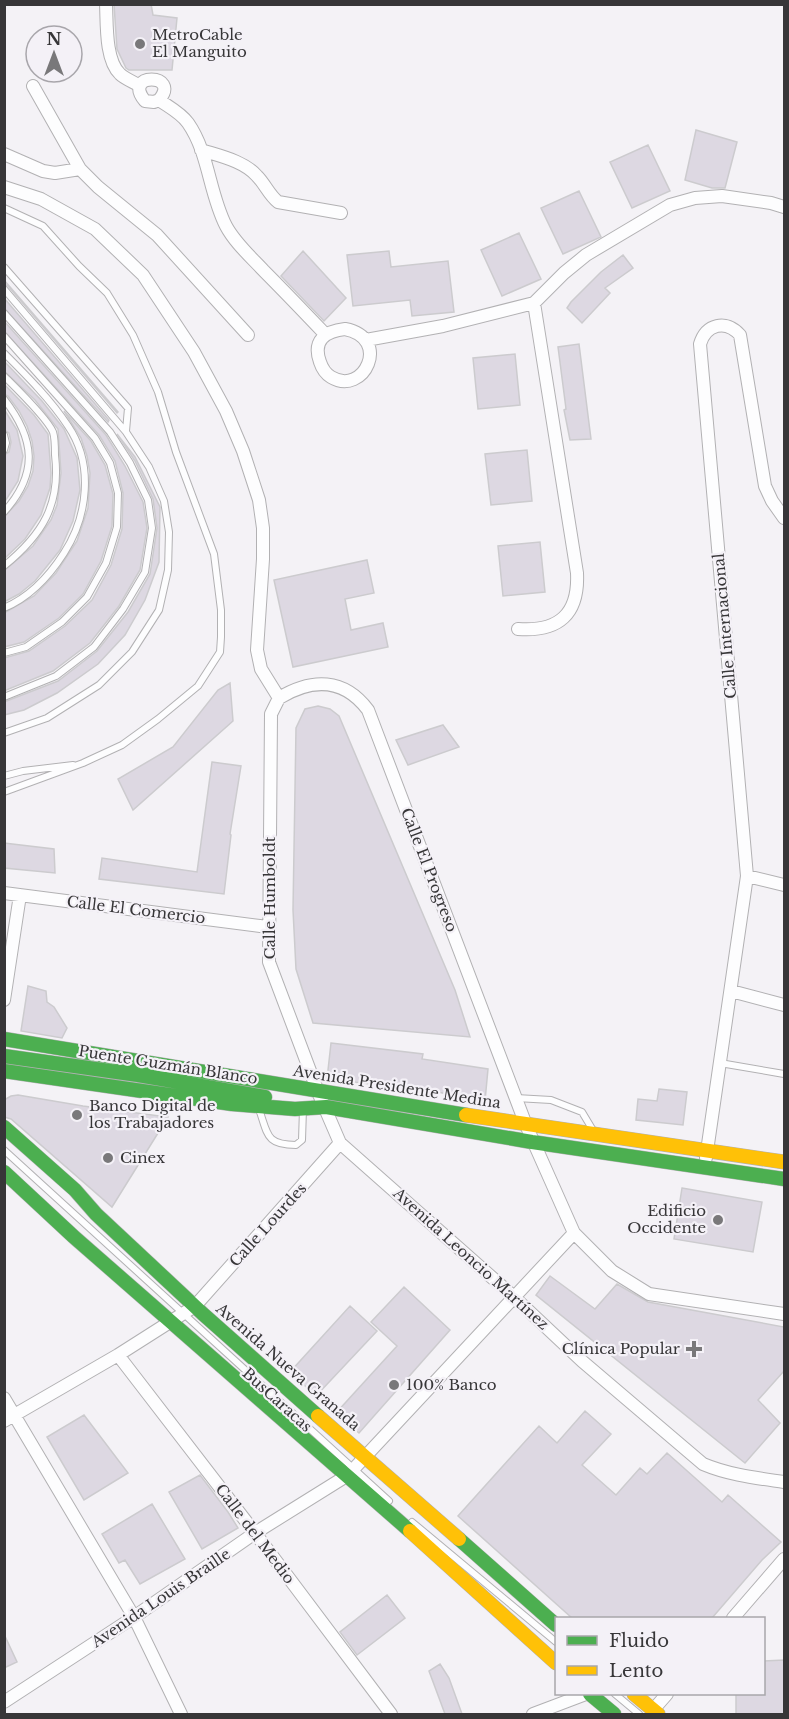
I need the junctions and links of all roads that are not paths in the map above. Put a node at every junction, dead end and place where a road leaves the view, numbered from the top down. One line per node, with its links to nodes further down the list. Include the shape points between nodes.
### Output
1 (106, 4): 3 (street, via 112,62 119,73)
2 (33, 86): 7 (street)
3 (140, 86): 4 (street, via 144,100); 4 (street, via 152,78 158,80 164,89)
4 (159, 100): 5 (street, via 187,122)
5 (201, 150): 11 (street, via 248,167 278,202); 16 (street, via 226,227)
6 (4, 154): 7 (street, via 43,171)
7 (80, 169): 17 (street, via 157,235)
8 (4, 186): 33 (street, via 41,199 95,230 143,275 194,352 226,411 259,500 263,559 257,650 261,669)
9 (784, 207): 14 (street, via 722,196 695,198 670,206 586,255)
10 (4, 208): 35 (lane, via 43,226 107,293 133,335 158,392 213,554 221,610 220,652 198,686 122,744)
11 (341, 213)
12 (4, 267): 23 (lane, via 128,408)
13 (4, 289): 23 (lane)
14 (534, 303): 19 (street); 30 (street, via 578,591 562,619 549,627)
15 (4, 313): 32 (lane, via 110,432 148,500 152,528 145,572 94,647 56,676)
16 (325, 334): 19 (street, via 345,329); 19 (street, via 319,344 319,362 337,380 355,378 368,366)
17 (248, 335)
18 (4, 336): 31 (lane, via 95,438 110,463 118,493 117,527 106,562 87,597 62,622 26,647)
19 (366, 340)
20 (4, 353): 29 (lane, via 69,427 86,479 84,510 50,575)
21 (4, 376): 28 (lane, via 53,431 57,468 54,496 44,525 26,548)
22 (4, 399): 26 (lane, via 28,441 29,463 22,490)
23 (126, 432): 34 (lane, via 150,467 164,501 169,532 168,570 159,610 132,652 99,685 47,718)
24 (4, 435): 25 (lane)
25 (4, 450)
26 (4, 512)
27 (784, 518): 38 (street, Calle Internacional, via 765,486 740,335 729,326 712,327 700,344)
28 (4, 566)
29 (4, 608)
30 (518, 629)
31 (4, 653)
32 (4, 697)
33 (279, 698): 42 (street, Calle Humboldt, via 271,714); 54 (street, Calle El Progreso, via 295,688 315,684 340,687 358,696 368,710)
34 (4, 733)
35 (83, 764): 36 (lane); 37 (lane)
36 (4, 776)
37 (4, 792)
38 (747, 876): 39 (street); 43 (street, Calle Internacional)
39 (784, 885)
40 (4, 893): 41 (street, Calle El Comercio)
41 (20, 895): 42 (street, Calle El Comercio); 44 (street)
42 (268, 927): 53 (street, Calle Humboldt, via 269,962)
43 (731, 991): 45 (street); 48 (street, Calle Internacional)
44 (4, 1000)
45 (784, 1005)
46 (4, 1039): 53 (street, Avenida Presidente Medina)
47 (4, 1056): 57 (street, Puente Guzmán Blanco)
48 (720, 1063): 51 (lane); 65 (street, Calle Internacional)
49 (4, 1071): 50 (street, Avenida Presidente Medina)
50 (25, 1074): 52 (street); 56 (street, Avenida Presidente Medina)
51 (784, 1074)
52 (4, 1080)
53 (318, 1092): 55 (street, Avenida Presidente Medina); 57 (street, Calle Humboldt)
54 (515, 1098): 59 (street, Calle El Progreso); 61 (lane, via 551,1101 582,1112)
55 (388, 1103): 57 (street); 59 (street, Avenida Presidente Medina)
56 (258, 1106): 58 (street, Avenida Presidente Medina); 58 (lane, via 266,1131 278,1145 296,1145 302,1140)
57 (326, 1107): 58 (street, Avenida Presidente Medina); 62 (street, Avenida Presidente Medina); 63 (street, Avenida Leoncio Martínez)
58 (303, 1109)
59 (526, 1125): 61 (street, Avenida Presidente Medina); 62 (street, Calle El Progreso)
60 (4, 1127): 72 (street, Avenida Nueva Granada, via 75,1190)
61 (596, 1135): 65 (street, Avenida Presidente Medina)
62 (532, 1142): 67 (street, Avenida Presidente Medina); 70 (street, Calle El Progreso)
63 (340, 1143): 71 (street, Avenida Leoncio Martínez); 72 (street, Calle Lourdes)
64 (4, 1150): 72 (lane, BusCaracas)
65 (707, 1150): 66 (street, Avenida Presidente Medina); 67 (street, Calle Internacional)
66 (784, 1162)
67 (705, 1168): 69 (street, Avenida Presidente Medina)
68 (4, 1172): 74 (street)
69 (784, 1179)
70 (573, 1233): 71 (street); 73 (street, via 612,1270 649,1294)
71 (514, 1297): 78 (street); 80 (street, Avenida Leoncio Martínez, via 703,1464)
72 (189, 1310): 74 (street, Calle Lourdes); 78 (street, Avenida Nueva Granada); 79 (lane, BusCaracas, via 211,1341)
73 (784, 1314)
74 (171, 1321): 75 (street); 79 (street)
75 (118, 1355): 77 (street); 83 (street, Calle del Medio)
76 (4, 1398): 77 (street)
77 (10, 1419): 85 (street)
78 (366, 1458): 79 (street, Avenida Louis Braille); 87 (street, Avenida Nueva Granada)
79 (351, 1472): 81 (lane, BusCaracas); 83 (street, Avenida Louis Braille); 89 (street)
80 (784, 1482)
81 (395, 1507)
82 (403, 1514): 88 (lane)
83 (255, 1533): 85 (street, Avenida Louis Braille); 98 (street, Calle del Medio)
84 (784, 1559): 86 (street)
85 (134, 1617): 95 (street, Avenida Louis Braille); 97 (street)
86 (734, 1617)
87 (555, 1624)
88 (555, 1641)
89 (555, 1662)
90 (585, 1695): 99 (street)
91 (589, 1695): 100 (street)
92 (616, 1695): 101 (lane)
93 (634, 1695): 96 (street)
94 (666, 1695): 96 (street)
95 (4, 1702)
96 (656, 1712)
97 (181, 1714)
98 (391, 1714)
99 (532, 1714)
100 (614, 1714)
101 (639, 1714)

